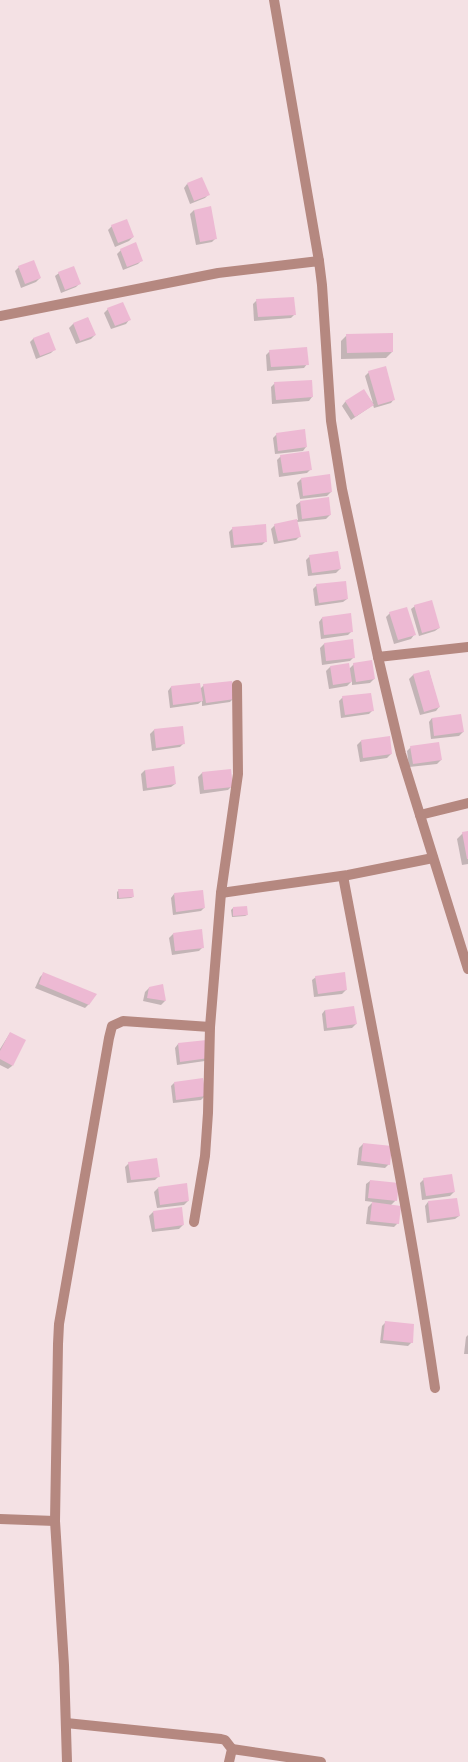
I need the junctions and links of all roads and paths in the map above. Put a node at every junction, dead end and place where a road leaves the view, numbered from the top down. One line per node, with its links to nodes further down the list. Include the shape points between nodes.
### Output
1 (274, 0): 2 (street)
2 (319, 261): 3 (street, via 218,273); 5 (street, via 331,421 342,489)
3 (0, 316)
4 (468, 647): 5 (street)
5 (378, 657): 8 (street, via 401,754)
6 (237, 685): 11 (street, via 238,774)
7 (468, 803): 8 (street)
8 (420, 815): 9 (street)
9 (433, 858): 10 (street); 12 (street)
10 (343, 876): 11 (street); 15 (street, via 397,1153)
11 (221, 893): 13 (street)
12 (468, 969)
13 (210, 1027): 14 (street, via 205,1156); 17 (street, via 123,1021 112,1026 59,1324)
14 (194, 1222)
15 (435, 1388)
16 (0, 1519): 17 (street)
17 (55, 1521): 18 (street)
18 (66, 1722): 19 (street, via 221,1738); 20 (street)
19 (232, 1749): 21 (street); 22 (street)
20 (67, 1762)
21 (229, 1762)
22 (321, 1762)

